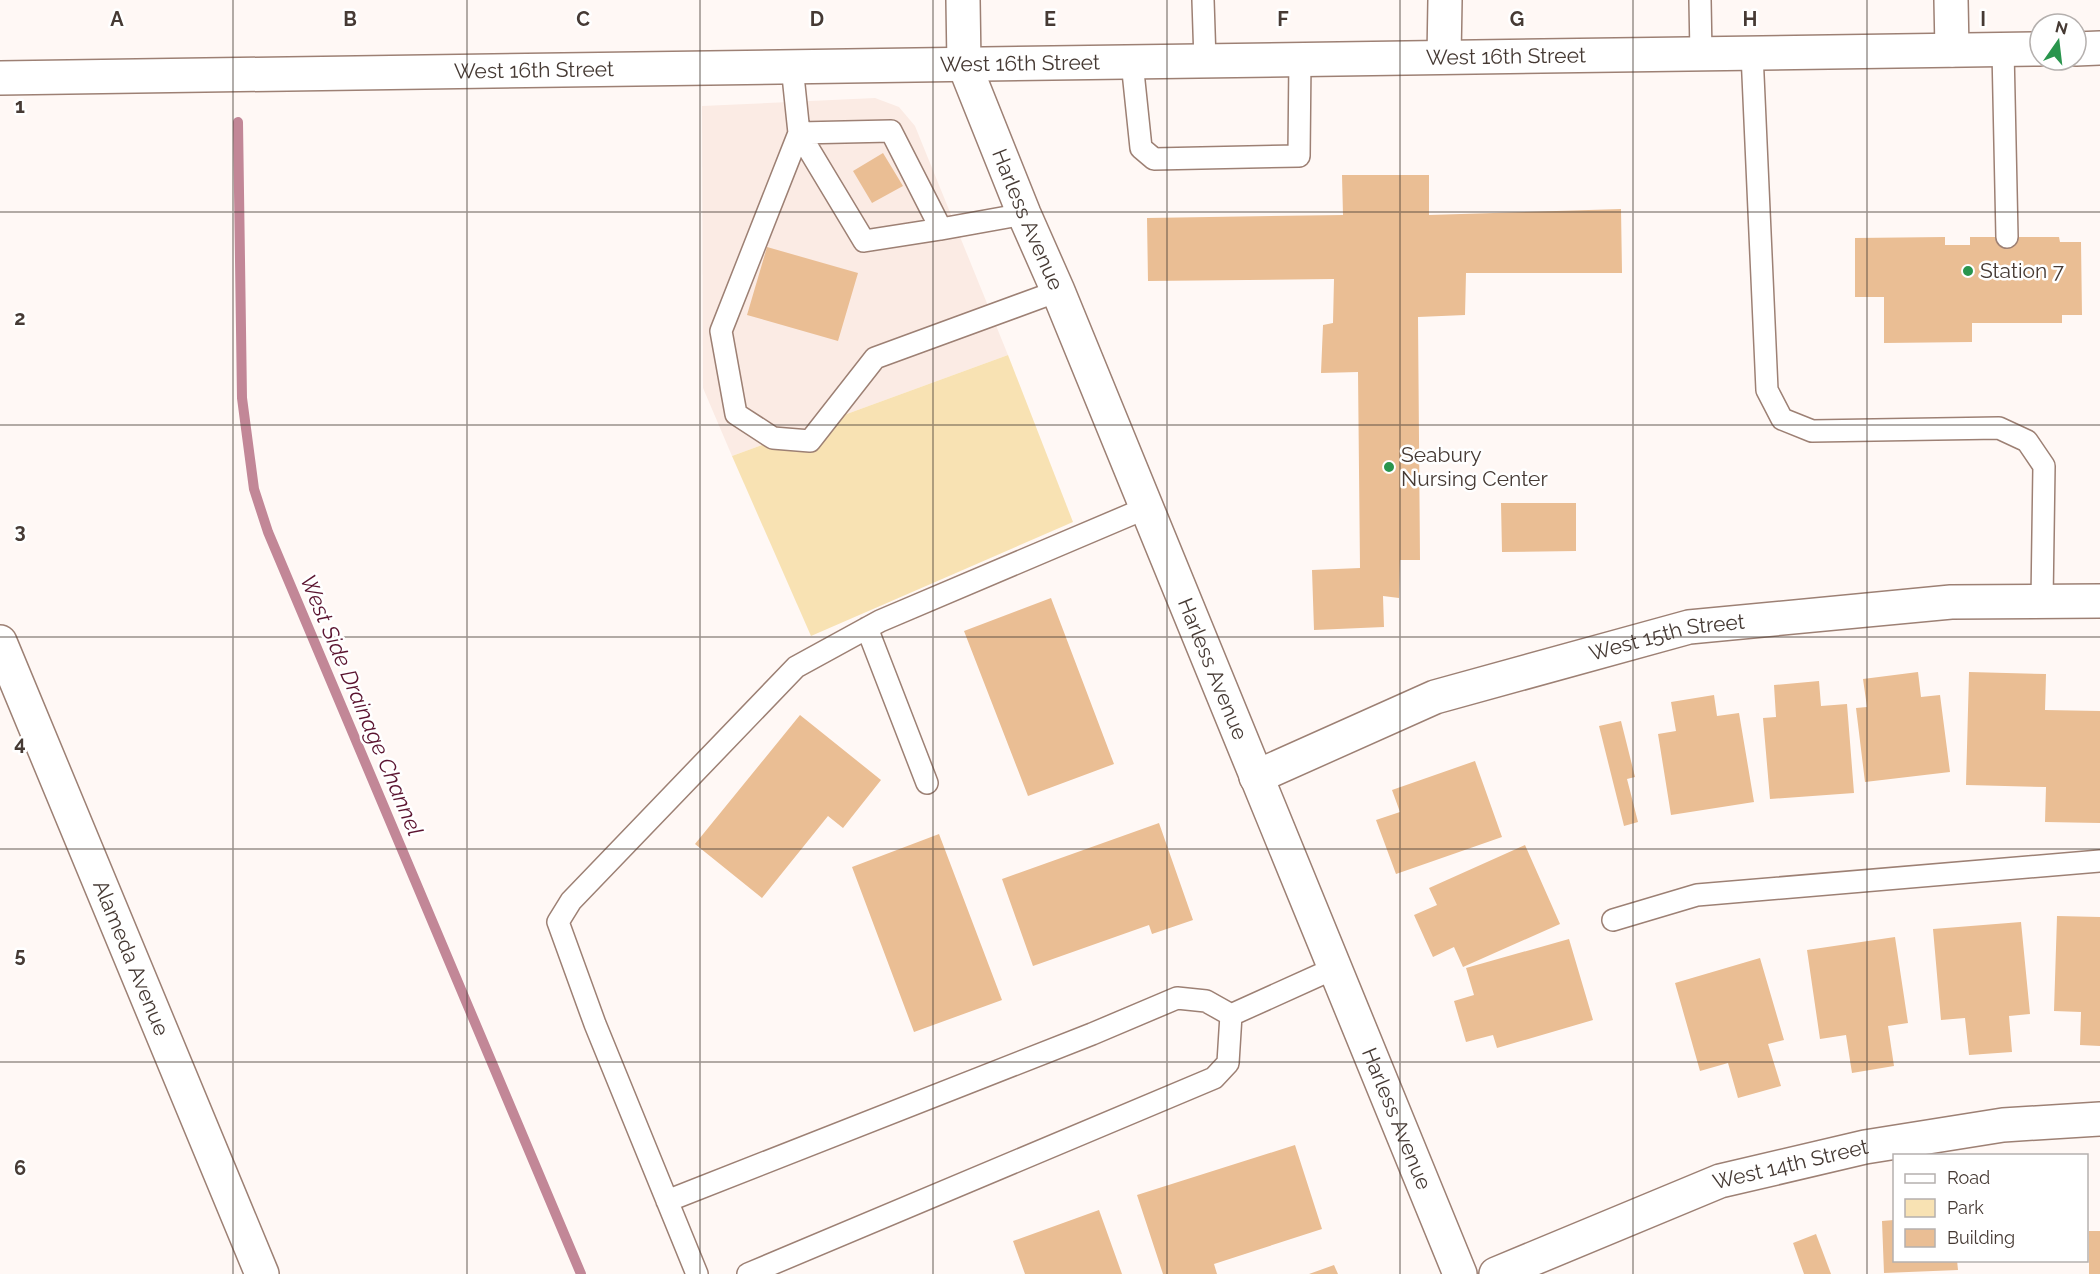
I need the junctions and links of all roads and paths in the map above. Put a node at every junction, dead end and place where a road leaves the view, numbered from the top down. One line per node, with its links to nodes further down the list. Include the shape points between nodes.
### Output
1 (963, 0): 15 (main road)
2 (1203, 0): 13 (lane)
3 (1445, 0): 11 (main road)
4 (1700, 0): 10 (lane)
5 (1951, 0): 7 (main road)
6 (2028, 49): 8 (main road, West 16th Street)
7 (1952, 50): 8 (main road, West 16th Street); 9 (main road, West 16th Street)
8 (2003, 50): 21 (lane)
9 (1752, 53): 10 (main road, West 16th Street); 25 (lane, via 1767,390 1782,419 1812,431 1999,428 2027,441 2044,466)
10 (1701, 54): 11 (main road, West 16th Street)
11 (1444, 57): 12 (main road, West 16th Street)
12 (1300, 59): 13 (main road, West 16th Street); 14 (lane, via 1299,156 1165,159 1154,159 1141,148)
13 (1205, 61): 14 (main road, West 16th Street)
14 (1132, 62): 15 (main road, West 16th Street)
15 (964, 64): 16 (main road, West 16th Street); 19 (main road, Harless Avenue)
16 (792, 66): 17 (main road, West 16th Street); 18 (lane)
17 (0, 78)
18 (799, 133): 20 (lane, via 891,131); 20 (lane, via 864,241); 22 (lane, via 721,331 736,414 773,438 810,441 875,358)
19 (1024, 214): 20 (lane); 22 (main road, Harless Avenue)
20 (941, 229)
21 (2007, 237)
22 (1058, 291): 23 (main road, Harless Avenue)
23 (1146, 508): 26 (lane); 28 (main road, Harless Avenue)
24 (2100, 601): 25 (main road, West 15th Street)
25 (2042, 602): 28 (main road, West 15th Street, via 1951,602 1689,627 1435,697)
26 (867, 628): 29 (lane); 35 (lane, via 796,667 571,901 558,922)
27 (0, 642): 36 (main road, Alameda Avenue)
28 (1256, 777): 32 (main road, Harless Avenue)
29 (927, 783)
30 (2100, 861): 31 (lane, via 1697,895)
31 (1613, 920)
32 (1335, 968): 33 (lane); 39 (main road, Harless Avenue)
33 (1231, 1015): 35 (lane, via 1206,1001 1177,998); 38 (lane, via 1228,1063 1214,1078)
34 (2100, 1119): 40 (main road, West 14th Street, via 2003,1125 1888,1144 1720,1180)
35 (667, 1201): 37 (lane)
36 (262, 1274)
37 (697, 1274)
38 (748, 1274)
39 (1460, 1274)
40 (1496, 1274)

